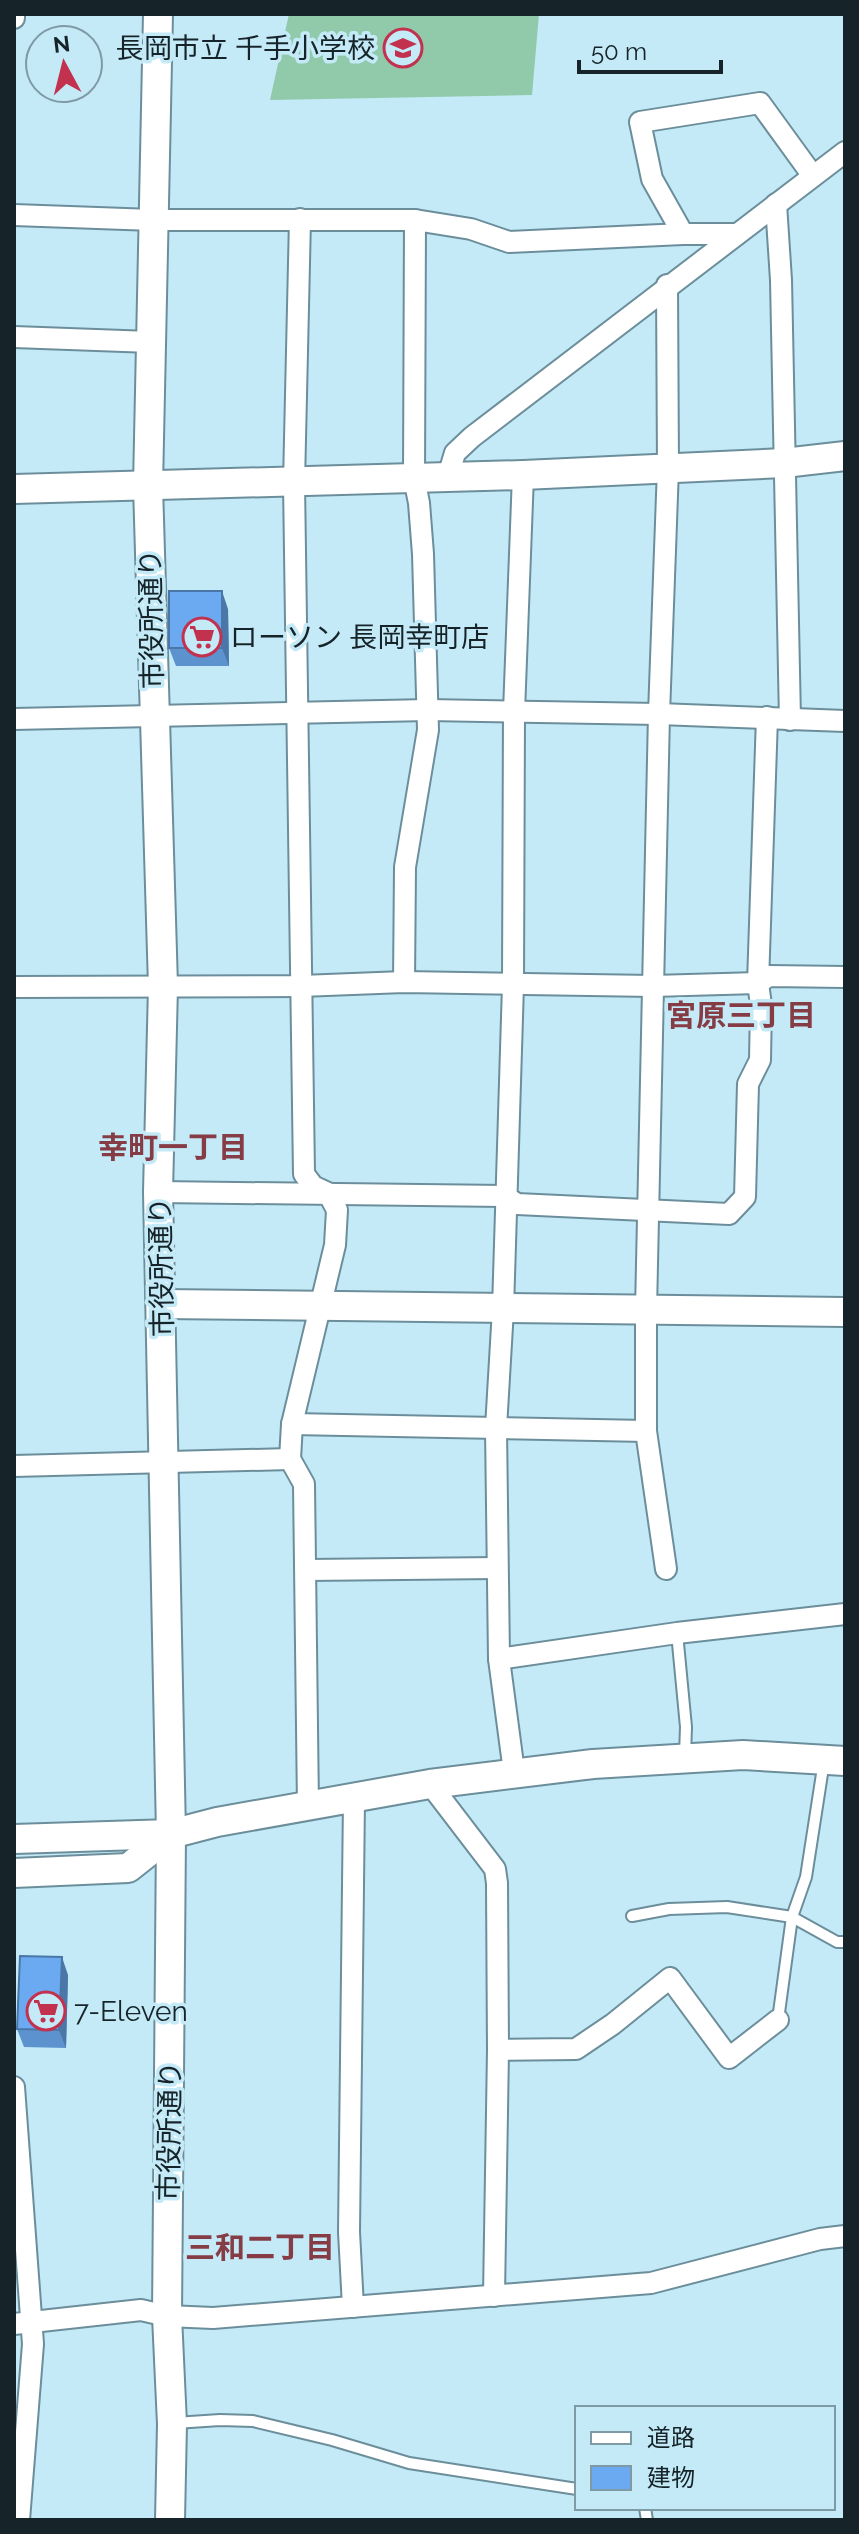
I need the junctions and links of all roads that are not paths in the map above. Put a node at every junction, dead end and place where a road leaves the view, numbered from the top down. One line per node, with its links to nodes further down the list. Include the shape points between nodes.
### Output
1 (158, 14): 7 (street, 市役所通り)
2 (845, 152): 3 (street)
3 (813, 176): 4 (street); 9 (street, via 760,103 640,122 652,179)
4 (776, 204): 10 (street); 15 (street)
5 (14, 215): 7 (street)
6 (300, 219): 7 (street); 8 (street); 20 (street)
7 (153, 220): 13 (street, 市役所通り)
8 (415, 220): 9 (street, via 509,242); 19 (street)
9 (683, 234): 10 (street)
10 (737, 234): 11 (street)
11 (667, 285): 16 (street); 18 (street, via 472,437 455,453)
12 (14, 337): 13 (street)
13 (151, 342): 21 (street, 市役所通り)
14 (845, 456): 15 (street)
15 (784, 463): 16 (street); 30 (street)
16 (668, 468): 17 (street); 26 (street)
17 (523, 475): 18 (street); 25 (street)
18 (448, 476): 19 (street)
19 (414, 478): 20 (street); 23 (street, via 423,554)
20 (294, 483): 21 (street); 24 (street)
21 (148, 486): 22 (street); 27 (street, 市役所通り)
22 (14, 489)
23 (428, 710): 24 (street); 25 (street); 33 (street, via 405,867)
24 (299, 711): 27 (street); 37 (street)
25 (514, 712): 26 (street); 35 (street)
26 (659, 714): 28 (street); 38 (street)
27 (153, 716): 29 (street); 36 (street, 市役所通り)
28 (767, 717): 30 (street); 34 (street)
29 (14, 719)
30 (790, 720): 31 (street)
31 (845, 721)
32 (845, 977): 34 (street, via 769,976)
33 (404, 982): 35 (street); 37 (street)
34 (758, 983): 38 (street); 43 (street, via 760,1060 748,1084 745,1197 729,1214)
35 (513, 985): 38 (street); 42 (street)
36 (163, 986): 37 (street); 39 (street); 40 (street, 市役所通り)
37 (301, 986): 41 (street, via 304,1174)
38 (653, 986): 43 (street)
39 (14, 987)
40 (158, 1192): 41 (street); 44 (street, 市役所通り)
41 (328, 1193): 42 (street); 45 (street, via 337,1210 335,1245)
42 (505, 1196): 43 (street, via 517,1204); 46 (street)
43 (650, 1211): 47 (street)
44 (162, 1304): 45 (street); 53 (street, 市役所通り)
45 (320, 1305): 46 (street); 49 (street)
46 (503, 1309): 47 (street); 50 (street)
47 (646, 1310): 48 (street); 51 (street)
48 (845, 1312)
49 (292, 1424): 50 (street); 52 (street)
50 (496, 1428): 51 (street); 55 (street)
51 (646, 1431): 56 (street)
52 (290, 1459): 53 (street); 57 (street, via 304,1484)
53 (164, 1462): 54 (street); 67 (street, 市役所通り)
54 (14, 1466)
55 (497, 1568): 57 (street); 60 (street)
56 (666, 1569)
57 (307, 1570): 66 (street)
58 (845, 1614): 59 (street)
59 (677, 1633): 60 (street); 61 (lane)
60 (499, 1659): 63 (street)
61 (685, 1756): 62 (street); 63 (street)
62 (835, 1760): 71 (lane)
63 (514, 1772): 64 (street)
64 (430, 1784): 65 (street); 74 (street, via 495,1869)
65 (354, 1799): 66 (street); 78 (street, via 349,2232)
66 (308, 1807): 67 (street)
67 (171, 1834): 68 (street); 69 (street, via 128,1868); 79 (street, 市役所通り)
68 (14, 1839)
69 (14, 1873)
70 (632, 1916): 71 (lane, via 727,1907)
71 (792, 1917): 72 (lane); 73 (lane)
72 (845, 1942)
73 (778, 2020): 74 (street, via 729,2058 670,1978 576,2049)
74 (498, 2050): 77 (street)
75 (14, 2087): 80 (street)
76 (845, 2236): 77 (street, via 651,2283)
77 (494, 2296): 78 (street)
78 (353, 2307): 79 (street, via 213,2318)
79 (167, 2316): 80 (street, via 141,2310); 81 (street, 市役所通り)
80 (23, 2323): 83 (street, via 33,2344)
81 (172, 2424): 82 (lane, via 253,2421 409,2463); 84 (street, 市役所通り)
82 (575, 2489)
83 (19, 2520)
84 (170, 2520)

